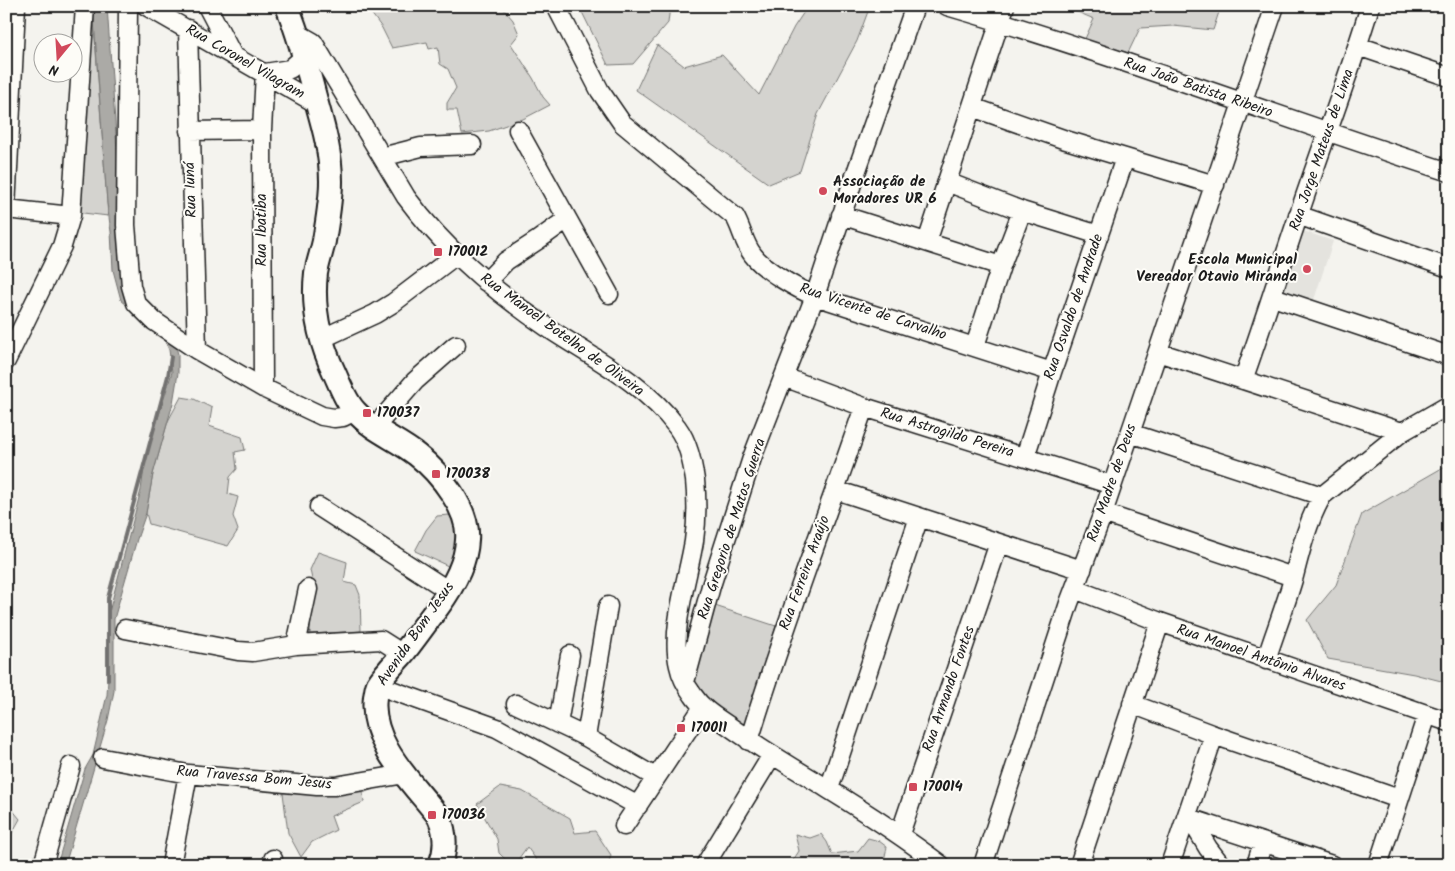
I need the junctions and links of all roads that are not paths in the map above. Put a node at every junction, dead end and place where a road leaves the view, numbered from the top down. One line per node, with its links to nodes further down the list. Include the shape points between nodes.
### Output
1 (16, 6): 33 (street)
2 (85, 6): 37 (street)
3 (128, 6): 51 (street, via 126,225 131,286 136,303 144,312)
4 (146, 6): 13 (street, Rua Coronel Vilagram)
5 (206, 6): 16 (street)
6 (287, 6): 14 (main road, Avenida Bom Jesus)
7 (556, 6): 46 (street, Rua Vicente de Carvalho, via 600,91 622,123 734,217 759,262 798,289)
8 (914, 6): 35 (street, Rua Gregorio de Matos Guerra)
9 (947, 6): 12 (street, Rua João Batista Ribeiro)
10 (1274, 6): 20 (street, Rua Madre de Deus)
11 (1370, 6): 15 (street, Rua Jorge Mateus de Lima)
12 (1003, 14): 20 (street, Rua João Batista Ribeiro); 22 (street)
13 (188, 30): 16 (street, Rua Coronel Vilagram); 25 (street, Rua Iuná)
14 (298, 34): 17 (main road, Avenida Bom Jesus); 28 (street, Rua Manoel Botelho de Oliveira, via 313,42)
15 (1358, 46): 19 (street); 26 (street, Rua Jorge Mateus de Lima)
16 (232, 55): 18 (street, Rua Coronel Vilagram)
17 (305, 56): 18 (street, via 290,69); 21 (main road, Avenida Bom Jesus)
18 (265, 73): 21 (street, Rua Coronel Vilagram); 23 (street, Rua Ibatiba)
19 (1449, 77)
20 (1243, 103): 26 (street, Rua João Batista Ribeiro); 32 (street, Rua Madre de Deus)
21 (317, 104): 48 (main road, Avenida Bom Jesus, via 326,134 331,182 324,240 316,272 315,302)
22 (972, 107): 29 (street); 31 (street)
23 (262, 130): 25 (street); 58 (street, Rua Ibatiba)
24 (518, 130): 38 (street)
25 (189, 131): 51 (street, Rua Iuná)
26 (1327, 133): 30 (street, Rua João Batista Ribeiro); 36 (street, Rua Jorge Mateus de Lima)
27 (472, 145): 28 (street, via 421,147)
28 (382, 157): 41 (street, Rua Manoel Botelho de Oliveira, via 422,219)
29 (1125, 158): 32 (street); 39 (street, Rua Osvaldo de Andrade)
30 (1449, 172)
31 (947, 182): 34 (street); 40 (street)
32 (1215, 185): 52 (street, Rua Madre de Deus)
33 (6, 210): 37 (street)
34 (1022, 211): 39 (street); 42 (street)
35 (841, 215): 40 (street); 46 (street, Rua Gregorio de Matos Guerra)
36 (1298, 215): 43 (street); 47 (street, Rua Jorge Mateus de Lima)
37 (71, 216): 54 (street, via 62,246)
38 (567, 219): 44 (street, via 506,261); 45 (street)
39 (1099, 235): 55 (street, Rua Osvaldo de Andrade)
40 (927, 242): 42 (street)
41 (456, 255): 44 (street, Rua Manoel Botelho de Oliveira); 48 (street, via 393,303)
42 (1001, 266): 50 (street)
43 (1449, 268)
44 (486, 282): 85 (street, Rua Manoel Botelho de Oliveira, via 626,378 664,411 687,444 694,476 696,509 694,539 677,630 676,649)
45 (609, 294)
46 (815, 296): 50 (street, Rua Vicente de Carvalho); 56 (street, Rua Gregorio de Matos Guerra)
47 (1273, 297): 53 (street); 57 (street, Rua Jorge Mateus de Lima)
48 (322, 339): 61 (main road, Avenida Bom Jesus, via 334,372)
49 (456, 345): 62 (street, via 415,381)
50 (975, 346): 55 (street, Rua Vicente de Carvalho)
51 (197, 350): 58 (street)
52 (1158, 352): 57 (street); 64 (street, Rua Madre de Deus)
53 (1449, 356)
54 (6, 361)
55 (1052, 372): 65 (street, Rua Osvaldo de Andrade)
56 (784, 377): 60 (street, Rua Astrogildo Pereira); 85 (street, Rua Gregorio de Matos Guerra, via 749,467)
57 (1243, 380): 63 (street)
58 (263, 388): 61 (street, via 322,416 343,417)
59 (1449, 404): 63 (street)
60 (864, 407): 65 (street, Rua Astrogildo Pereira); 67 (street, Rua Ferreira Araújo)
61 (355, 411): 62 (main road, Avenida Bom Jesus)
62 (374, 428): 77 (main road, Avenida Bom Jesus, via 417,455 447,486 461,510 468,540 462,564)
63 (1402, 432): 68 (street)
64 (1130, 433): 66 (street, Rua Madre de Deus); 68 (street)
65 (1025, 457): 66 (street, Rua Astrogildo Pereira)
66 (1112, 485): 70 (street, Rua Madre de Deus)
67 (836, 490): 71 (street); 95 (street, Rua Ferreira Araújo, via 778,649)
68 (1322, 496): 74 (street, via 1301,544)
69 (319, 507): 77 (street)
70 (1103, 513): 73 (street, Rua Madre de Deus); 74 (street)
71 (919, 517): 72 (street); 102 (street)
72 (999, 543): 73 (street); 107 (street, Rua Armando Fontes)
73 (1082, 570): 76 (street, Rua Madre de Deus)
74 (1294, 576): 84 (street)
75 (308, 589): 81 (street)
76 (1075, 589): 79 (street, Rua Manoel Antônio Alvares); 114 (street, Rua Madre de Deus)
77 (449, 591): 82 (main road, Avenida Bom Jesus)
78 (608, 606): 94 (street)
79 (1160, 622): 84 (street, Rua Manoel Antônio Alvares); 88 (street)
80 (125, 629): 81 (street, via 238,651 253,652)
81 (296, 645): 82 (street, via 381,640)
82 (403, 654): 86 (main road, Avenida Bom Jesus)
83 (570, 655): 92 (street)
84 (1266, 660): 90 (street, Rua Manoel Antônio Alvares)
85 (685, 682): 89 (street, Rua Manoel Botelho de Oliveira)
86 (377, 685): 100 (main road, Avenida Bom Jesus, via 374,716 380,735); 104 (street, via 497,728)
87 (516, 704): 92 (street)
88 (1132, 704): 93 (street); 115 (street)
89 (703, 708): 95 (street, Rua Manoel Botelho de Oliveira); 101 (street)
90 (1427, 715): 91 (street, Rua Manoel Antônio Alvares); 103 (street)
91 (1449, 722)
92 (558, 724): 94 (street)
93 (1214, 735): 103 (street); 105 (street)
94 (586, 737): 101 (street)
95 (749, 740): 96 (street, Rua Manoel Botelho de Oliveira)
96 (772, 755): 102 (street, Rua Manoel Botelho de Oliveira); 112 (street)
97 (103, 758): 99 (street, Rua Travessa Bom Jesus)
98 (71, 766): 109 (street)
99 (188, 774): 100 (street, Rua Travessa Bom Jesus, via 334,786); 110 (street)
100 (405, 774): 111 (main road, Avenida Bom Jesus, via 444,828 446,843)
101 (656, 777): 104 (street)
102 (829, 789): 107 (street, Rua Manoel Botelho de Oliveira)
103 (1399, 799): 120 (street)
104 (638, 806): 106 (street)
105 (1188, 817): 108 (street); 116 (street); 117 (street)
106 (624, 826)
107 (900, 834): 113 (street, Rua Manoel Botelho de Oliveira)
108 (1263, 842): 118 (street); 119 (street)
109 (43, 865)
110 (170, 865)
111 (440, 865)
112 (705, 865)
113 (941, 865)
114 (983, 865)
115 (1080, 865)
116 (1170, 865)
117 (1220, 865)
118 (1256, 865)
119 (1332, 865)
120 (1378, 865)

